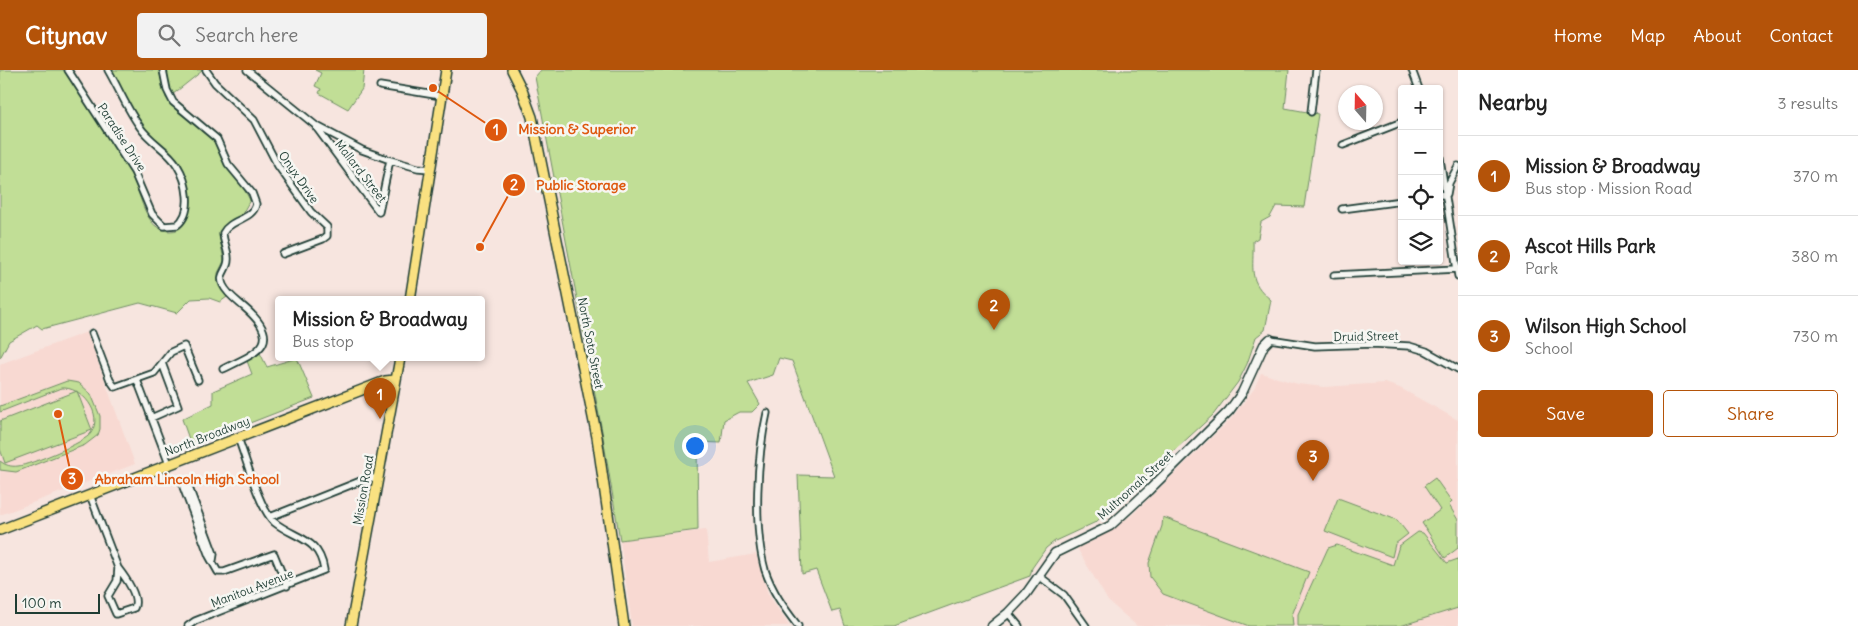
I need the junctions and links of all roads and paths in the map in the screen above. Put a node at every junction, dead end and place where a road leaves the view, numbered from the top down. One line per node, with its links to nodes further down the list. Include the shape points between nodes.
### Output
1 (68, 70): 2 (street, Paradise Drive, via 134,172 152,214 164,226 177,225 185,216 188,203 178,165 141,129)
2 (108, 70)
3 (163, 70): 33 (street, via 169,97 217,139 228,164 252,193 256,204 250,214 223,233 228,260 221,278 223,286 257,320 264,344 259,351)
4 (206, 70): 25 (street, Onyx Drive, via 214,83 254,120 278,166 311,212 327,227 327,236 323,239)
5 (247, 70): 15 (street)
6 (446, 70): 12 (main road)
7 (513, 70): 53 (main road, North Soto Street, via 532,117 594,418)
8 (1316, 70): 13 (street)
9 (1412, 70): 10 (street)
10 (1418, 85)
11 (380, 86): 12 (street)
12 (441, 96): 19 (main road)
13 (1311, 112)
14 (1398, 123): 16 (street)
15 (315, 125): 17 (street, via 362,150); 17 (street, Mallard Street, via 379,212)
16 (1343, 144)
17 (390, 160): 19 (street)
18 (1458, 166): 22 (street)
19 (431, 168): 28 (main road)
20 (1443, 173): 22 (street)
21 (1443, 194): 22 (street)
22 (1447, 194): 26 (street)
23 (1398, 201): 24 (street)
24 (1342, 209)
25 (283, 254)
26 (1457, 272): 27 (street)
27 (1334, 275)
28 (411, 296)
29 (92, 333): 35 (street, via 112,385 120,386)
30 (1270, 339): 34 (street, Druid Street, via 1315,346 1409,346 1426,351); 48 (street, Multnomah Street, via 1264,345 1242,393 1223,417 1110,526 1055,553)
31 (399, 361): 37 (main road, Mission Road)
32 (162, 363): 35 (street, via 154,373); 36 (street, via 170,352 184,346); 39 (street, via 178,406)
33 (223, 369)
34 (1458, 369)
35 (137, 380): 39 (street)
36 (198, 380)
37 (395, 380): 40 (main road, North Broadway, via 384,381); 42 (main road, Mission Road)
38 (767, 413): 54 (street, via 758,498 765,569 773,589)
39 (151, 418): 41 (street)
40 (238, 438): 41 (main road, North Broadway); 44 (street, via 262,504)
41 (169, 464): 43 (main road, North Broadway)
42 (377, 478): 44 (street, via 368,478); 52 (main road, Mission Road)
43 (90, 495): 45 (main road, North Broadway); 47 (street)
44 (270, 517): 49 (street, Manitou Avenue, via 312,544 320,555 324,570)
45 (0, 530)
46 (213, 560): 46 (street, via 214,554 188,485 184,482 182,487); 49 (street, via 220,573 274,554)
47 (118, 568): 47 (street, via 118,581 108,596 116,614 136,606 128,583)
48 (1039, 576): 50 (street, Multnomah Street); 57 (street, via 1064,595)
49 (287, 586): 51 (street, Manitou Avenue)
50 (1008, 613): 55 (street, Multnomah Street); 56 (street)
51 (188, 626)
52 (351, 626)
53 (624, 626)
54 (798, 626)
55 (992, 626)
56 (1019, 626)
57 (1086, 626)

